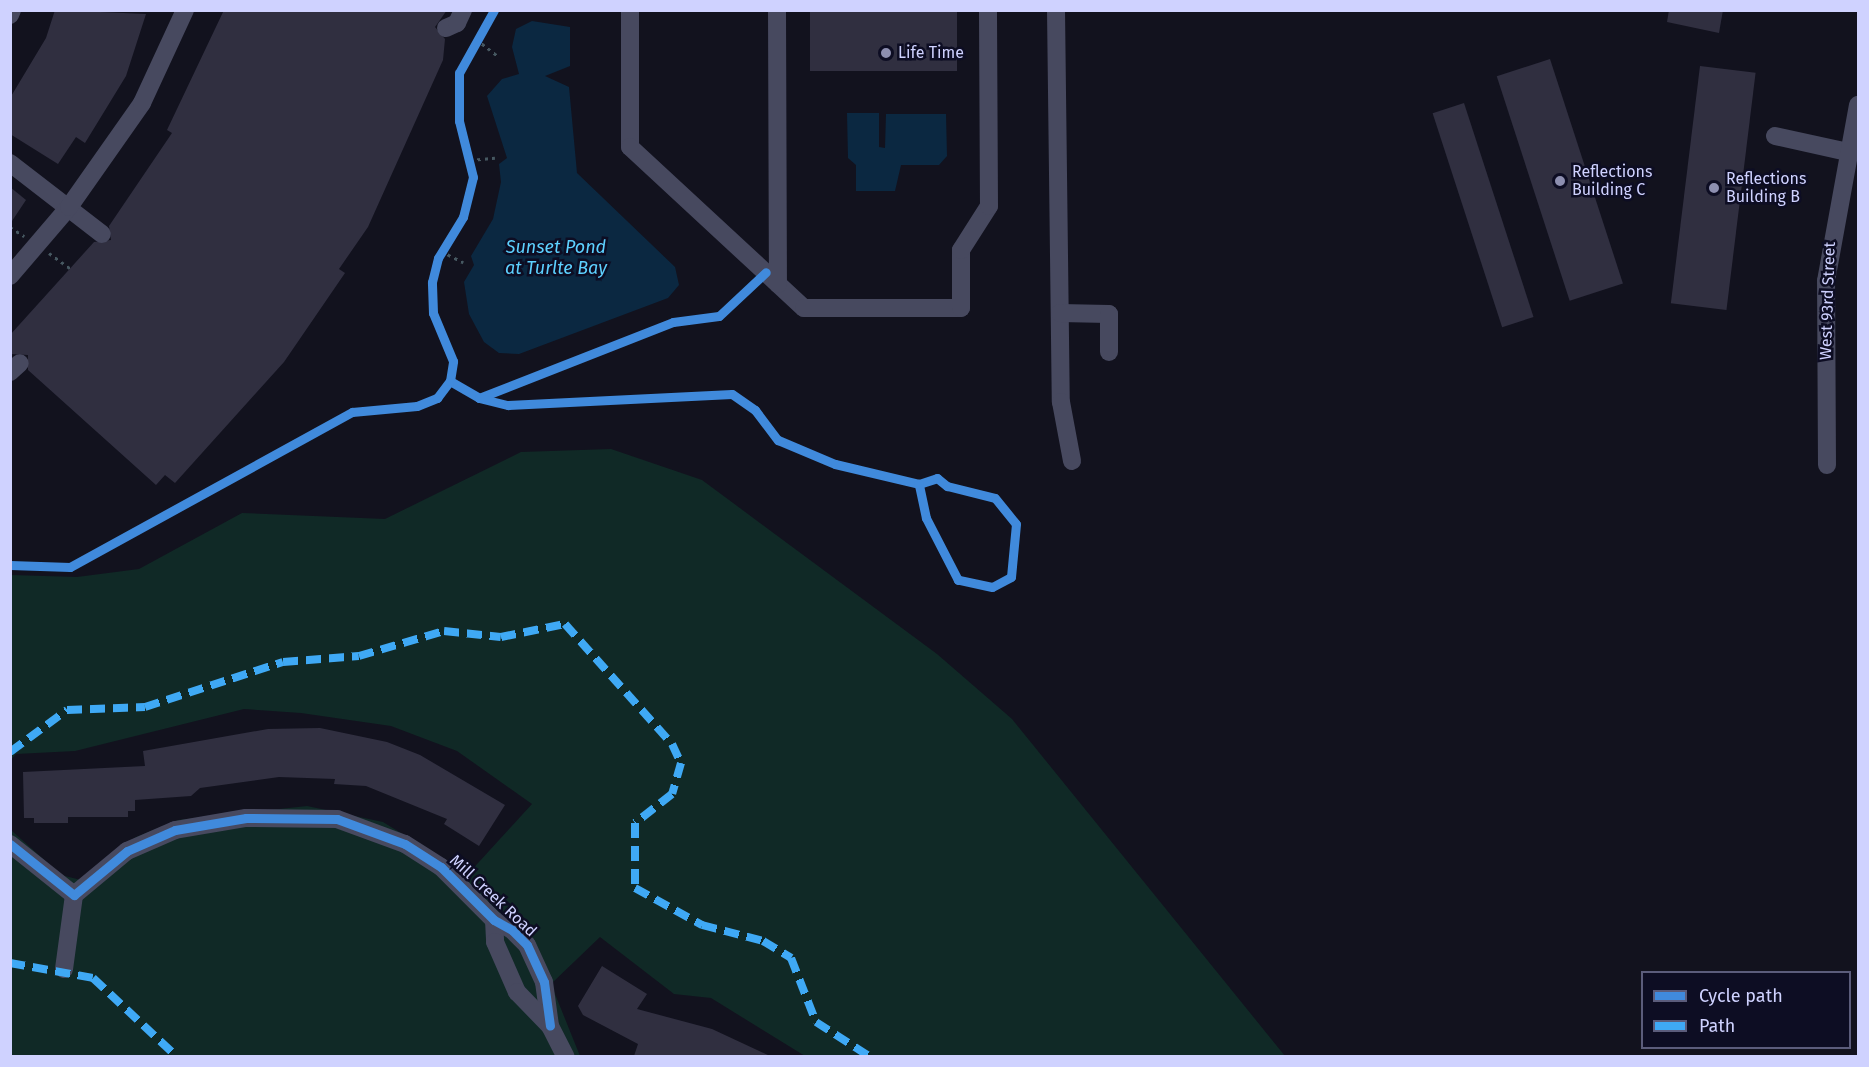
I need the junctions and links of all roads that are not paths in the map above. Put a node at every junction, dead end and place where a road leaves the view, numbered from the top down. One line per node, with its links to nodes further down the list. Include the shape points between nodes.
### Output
1 (185, 10): 12 (street, via 142,103)
2 (463, 10): 7 (street)
3 (630, 10): 15 (street, via 630,147)
4 (777, 10): 15 (street)
5 (988, 10): 15 (street, via 989,206 961,250 961,308 804,308)
6 (1056, 10): 16 (street)
7 (446, 28)
8 (1858, 105): 10 (street, West 93rd Street)
9 (1775, 136): 10 (street)
10 (1848, 152): 19 (street, West 93rd Street, via 1826,281)
11 (10, 163): 12 (street)
12 (69, 207): 13 (street); 14 (street)
13 (102, 234)
14 (10, 276)
15 (778, 284)
16 (1060, 312): 17 (street, via 1109,314); 18 (street, via 1061,402)
17 (1109, 352)
18 (1072, 461)
19 (1827, 465)
20 (10, 844): 21 (street)
21 (74, 895): 22 (street, Mill Creek Road, via 151,839 246,818 298,815 337,819 405,844 441,867); 23 (street)
22 (494, 920): 24 (street, Mill Creek Road, via 495,942 517,992); 24 (street, Mill Creek Road, via 527,945 544,982)
23 (64, 969)
24 (550, 1026): 25 (street, Mill Creek Road)
25 (565, 1056)

